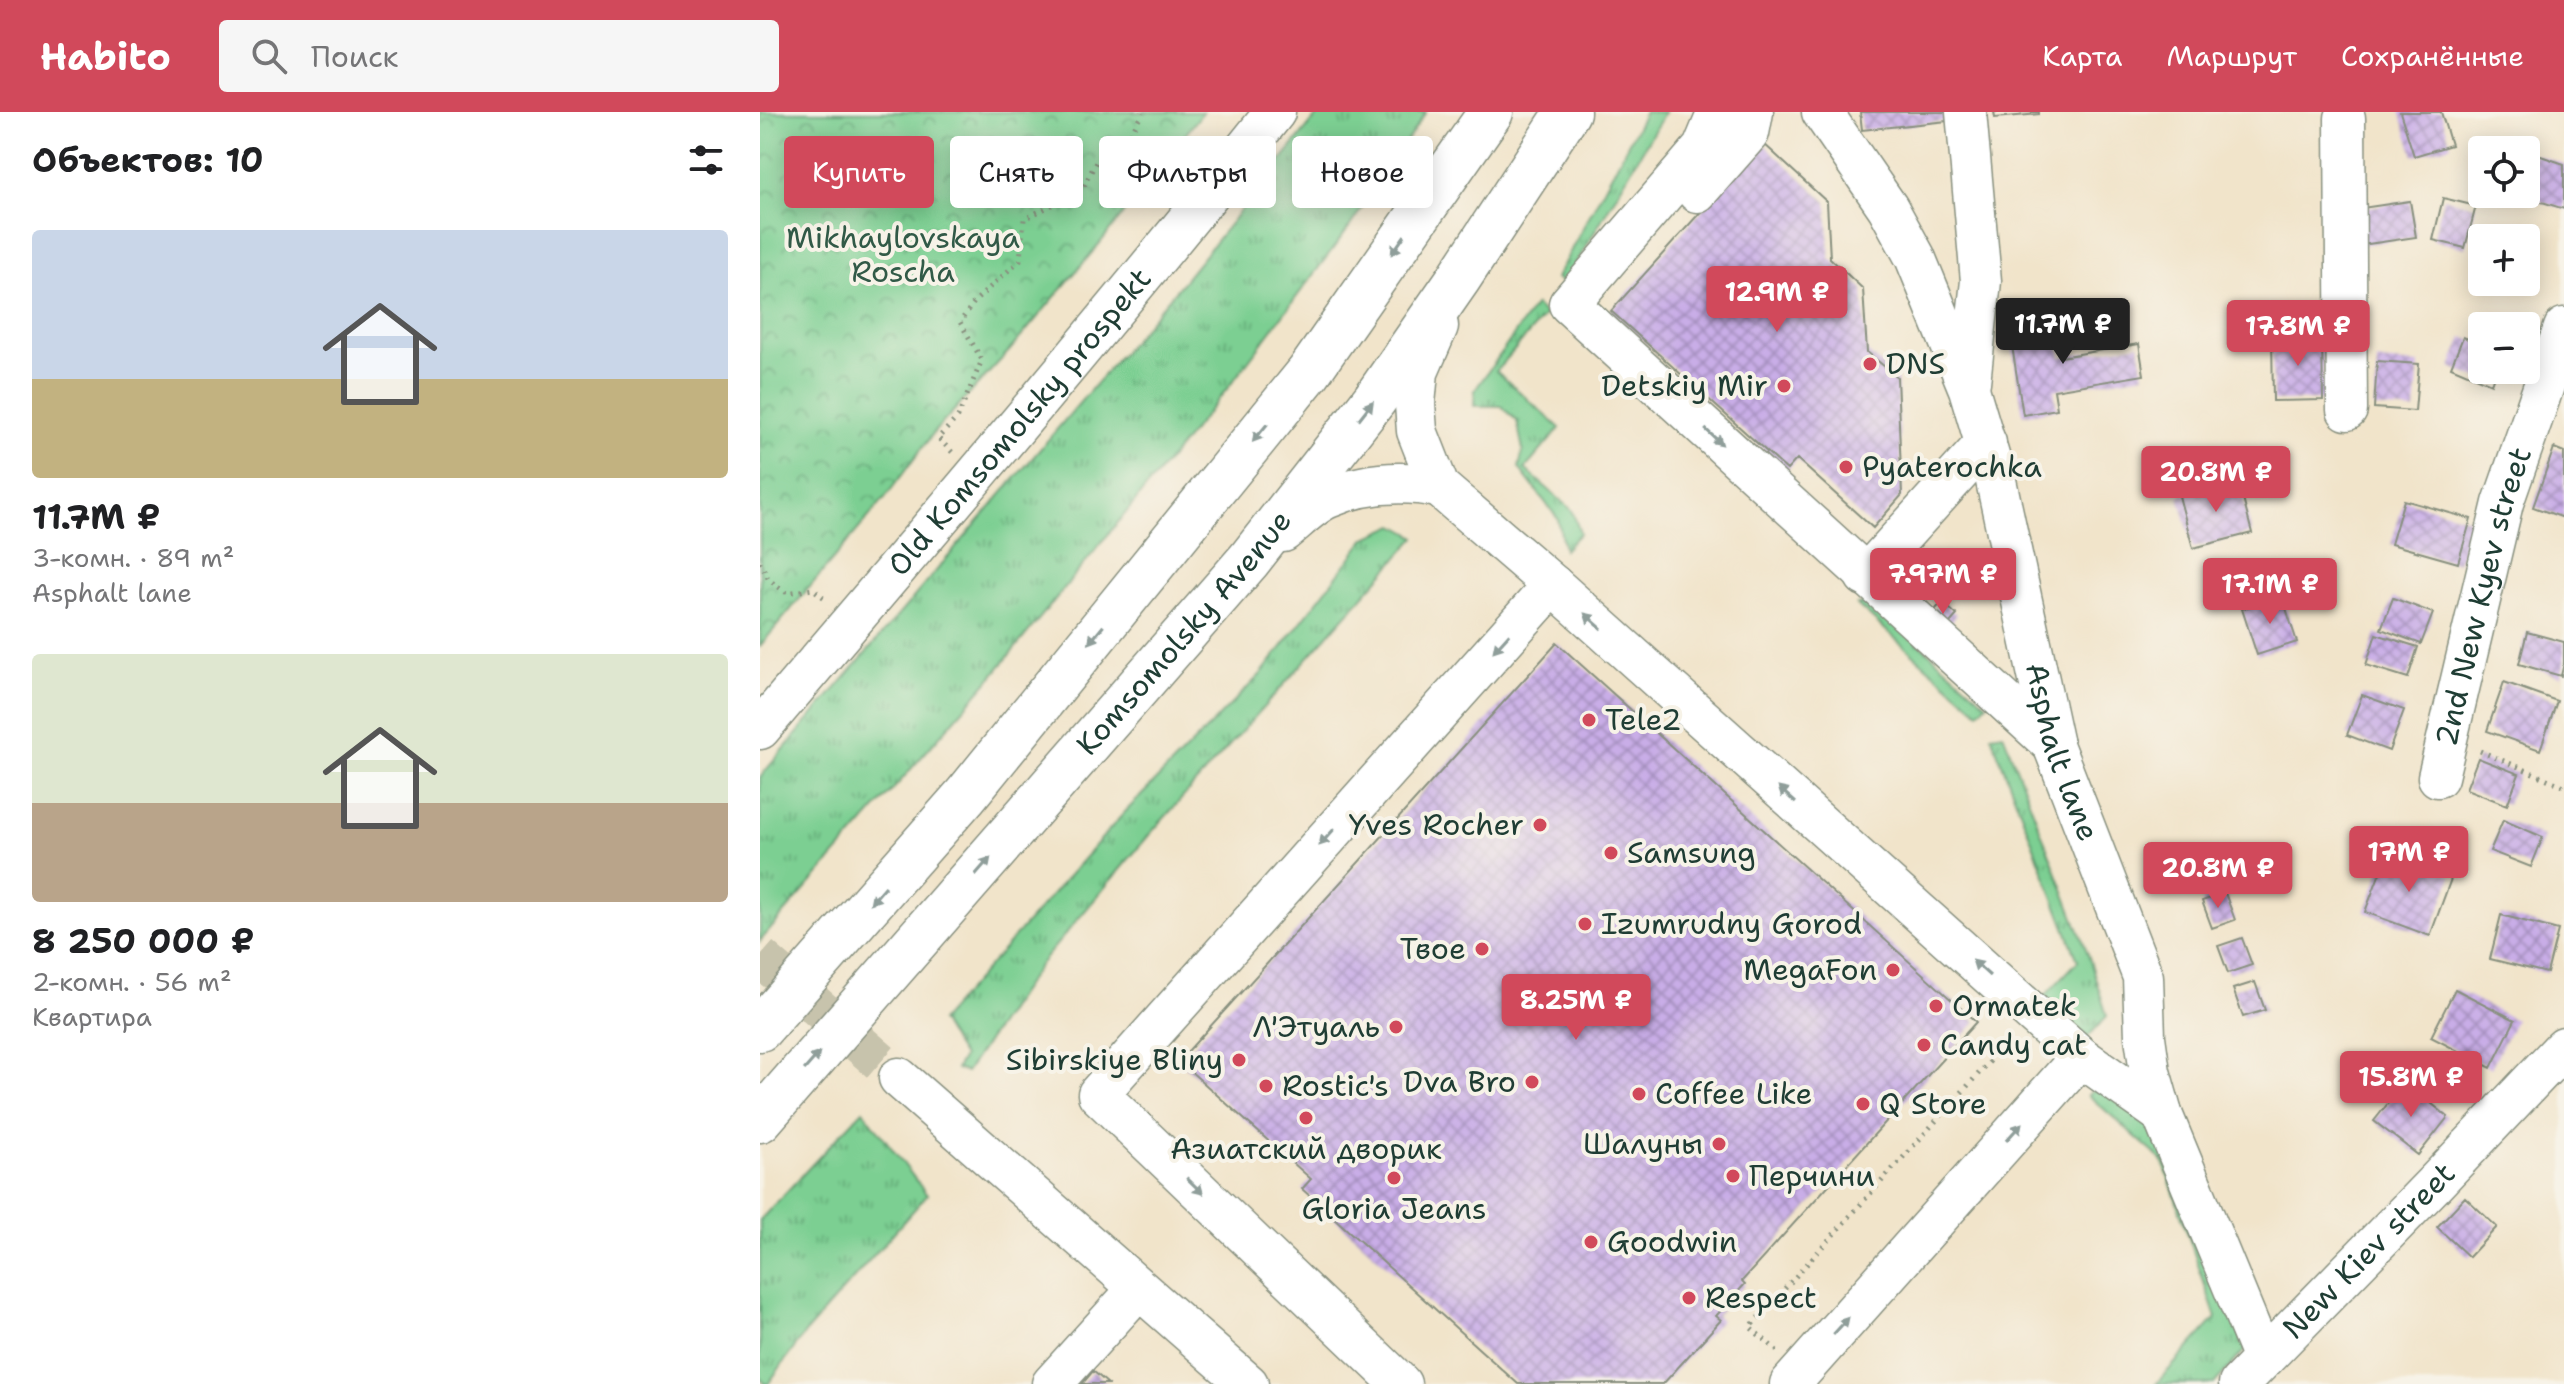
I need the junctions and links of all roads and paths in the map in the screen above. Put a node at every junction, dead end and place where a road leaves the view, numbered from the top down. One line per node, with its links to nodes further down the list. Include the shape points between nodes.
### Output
1 (1142, 112): 16 (path, via 1131,134 1098,158 1082,190 1024,219 1020,260 960,322 982,360 958,417 938,438)
2 (1275, 112): 23 (street, Old Komsomolsky prospekt)
3 (1491, 112): 28 (main road, one-way to 28, via 1309,372 966,795)
4 (1568, 112): 10 (main road, Komsomolsky Avenue)
5 (1718, 112): 11 (street, via 1703,148 1569,304)
6 (1753, 112): 11 (street, via 1749,133)
7 (1822, 112): 13 (street, Asphalt lane, via 1915,257)
8 (1966, 112): 13 (street, via 1981,281)
9 (2343, 114): 14 (street)
10 (1459, 278): 17 (street, via 1418,372 1417,431); 18 (main road, Komsomolsky Avenue, one-way to 10, via 1375,399)
11 (1586, 319): 20 (street, one-way to 20)
12 (2564, 328): 24 (street, 2nd New Kyev street, via 2503,503)
13 (1969, 389): 15 (street, Asphalt lane)
14 (2347, 410)
15 (1986, 443): 20 (street); 25 (street, Asphalt lane)
16 (961, 461)
17 (1439, 487): 18 (street, via 1380,484 1326,498); 21 (street)
18 (1249, 560): 34 (main road, Komsomolsky Avenue, one-way to 18)
19 (760, 562): 22 (path, via 769,580 787,593)
20 (1865, 576): 25 (street)
21 (1553, 585): 31 (street, one-way to 21); 40 (street, one-way to 40, via 1098,1094)
22 (813, 589)
23 (760, 729)
24 (2448, 738): 26 (street, 2nd New Kyev street); 27 (path)
25 (2053, 745): 33 (street, Asphalt lane, via 2135,949 2143,977 2150,1072)
26 (2438, 777)
27 (2564, 786)
28 (760, 1029)
29 (2015, 1033): 37 (path, via 1750,1327)
30 (2564, 1047): 36 (street, New Kiev street)
31 (2081, 1057): 33 (street); 37 (street, one-way to 31)
32 (899, 1078): 35 (street)
33 (2162, 1114): 36 (street, Asphalt lane)
34 (760, 1120)
35 (1138, 1289): 38 (street); 39 (street)
36 (2251, 1372)
37 (1795, 1378)
38 (1052, 1384)
39 (1248, 1384)
40 (1401, 1384)

